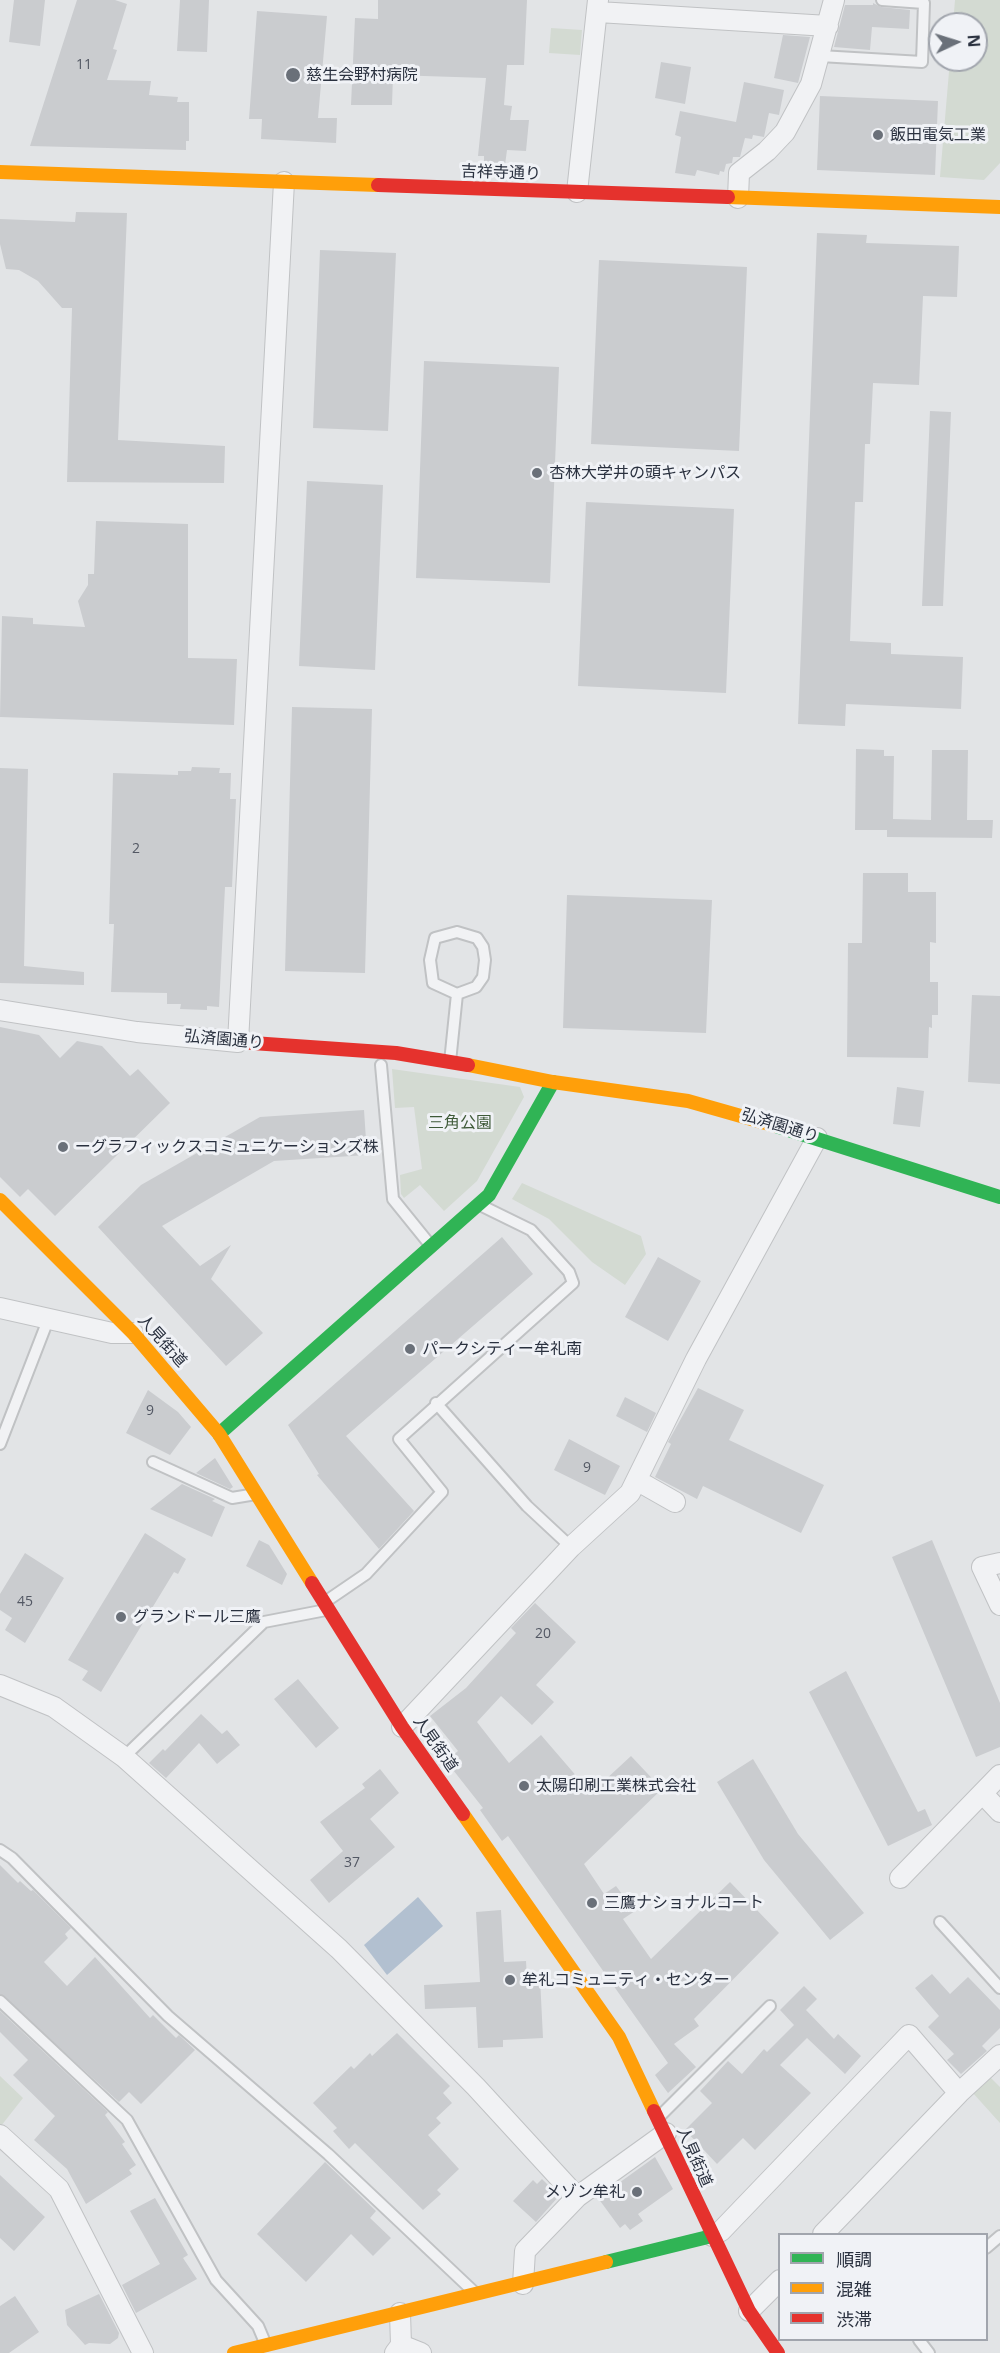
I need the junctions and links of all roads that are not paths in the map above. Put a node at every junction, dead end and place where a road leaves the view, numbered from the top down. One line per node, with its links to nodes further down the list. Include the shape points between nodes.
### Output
1 (834, 0): 4 (street)
2 (882, 0): 5 (lane, via 924,3 922,62)
3 (598, 6): 4 (street); 8 (street)
4 (828, 26): 5 (street)
5 (820, 56): 9 (street, via 811,84 784,132 739,173)
6 (0, 172): 7 (main road, 吉祥寺通り)
7 (284, 182): 8 (main road, 吉祥寺通り); 13 (street)
8 (577, 192): 9 (main road, 吉祥寺通り)
9 (738, 198): 10 (main road, 吉祥寺通り)
10 (1000, 207)
11 (457, 994): 11 (lane, via 433,982 430,960 435,938 457,932 477,938 485,960 483,977 476,987); 14 (lane)
12 (0, 1010): 13 (street, 弘済園通り, via 138,1032)
13 (238, 1042): 14 (main road, 弘済園通り, via 396,1053)
14 (450, 1062): 16 (main road, 弘済園通り, via 519,1072)
15 (381, 1065): 21 (lane, via 393,1199)
16 (553, 1082): 17 (main road, 弘済園通り, via 688,1101); 20 (main road, via 489,1195)
17 (818, 1137): 18 (main road, 弘済園通り); 29 (street, via 696,1359)
18 (1000, 1197)
19 (0, 1200): 24 (main road, 人見街道)
20 (478, 1205): 21 (main road); 25 (lane, via 531,1230 569,1272 573,1283)
21 (431, 1246): 26 (main road)
22 (0, 1309): 23 (street)
23 (48, 1320): 24 (street, via 112,1333); 27 (lane)
24 (133, 1333): 26 (main road, 人見街道)
25 (436, 1403): 32 (lane, via 527,1506); 35 (lane, via 399,1439 442,1492 366,1575)
26 (219, 1434): 30 (main road, 人見街道)
27 (0, 1444)
28 (153, 1462): 30 (lane, via 232,1498)
29 (638, 1481): 31 (street); 32 (street)
30 (256, 1494): 35 (main road, 人見街道)
31 (675, 1502)
32 (571, 1547): 37 (street)
33 (1000, 1563): 34 (street, via 982,1567)
34 (1000, 1605)
35 (327, 1606): 37 (main road, 人見街道); 38 (lane, via 264,1622)
36 (0, 1684): 38 (street, via 54,1707)
37 (402, 1726): 50 (main road, 人見街道, via 619,2037)
38 (124, 1757): 52 (street, via 339,1949)
39 (1000, 1775): 40 (street)
40 (983, 1794): 41 (street); 43 (street)
41 (1000, 1812)
42 (0, 1850): 59 (lane, via 168,2016 328,2154)
43 (900, 1878)
44 (940, 1922): 45 (lane)
45 (1000, 1988)
46 (0, 2001): 63 (lane, via 127,2120 216,2280 258,2326)
47 (770, 2006): 50 (lane)
48 (1000, 2055): 49 (street)
49 (959, 2093): 53 (street); 54 (street, via 909,2035)
50 (662, 2125): 52 (street); 54 (main road, 人見街道)
51 (0, 2135): 66 (street, via 58,2189)
52 (578, 2197): 58 (street, via 525,2251)
53 (825, 2233)
54 (712, 2236): 58 (main road); 60 (main road, 人見街道)
55 (1000, 2236): 56 (lane)
56 (988, 2247)
57 (778, 2282): 60 (street)
58 (523, 2284): 59 (main road)
59 (478, 2295): 61 (main road)
60 (749, 2311): 69 (main road, 人見街道)
61 (400, 2313): 64 (main road); 65 (street)
62 (920, 2341): 70 (lane)
63 (266, 2346): 64 (main road); 67 (main road)
64 (294, 2346)
65 (398, 2349): 68 (street)
66 (143, 2353)
67 (234, 2353)
68 (421, 2353)
69 (778, 2353)
70 (929, 2353)

